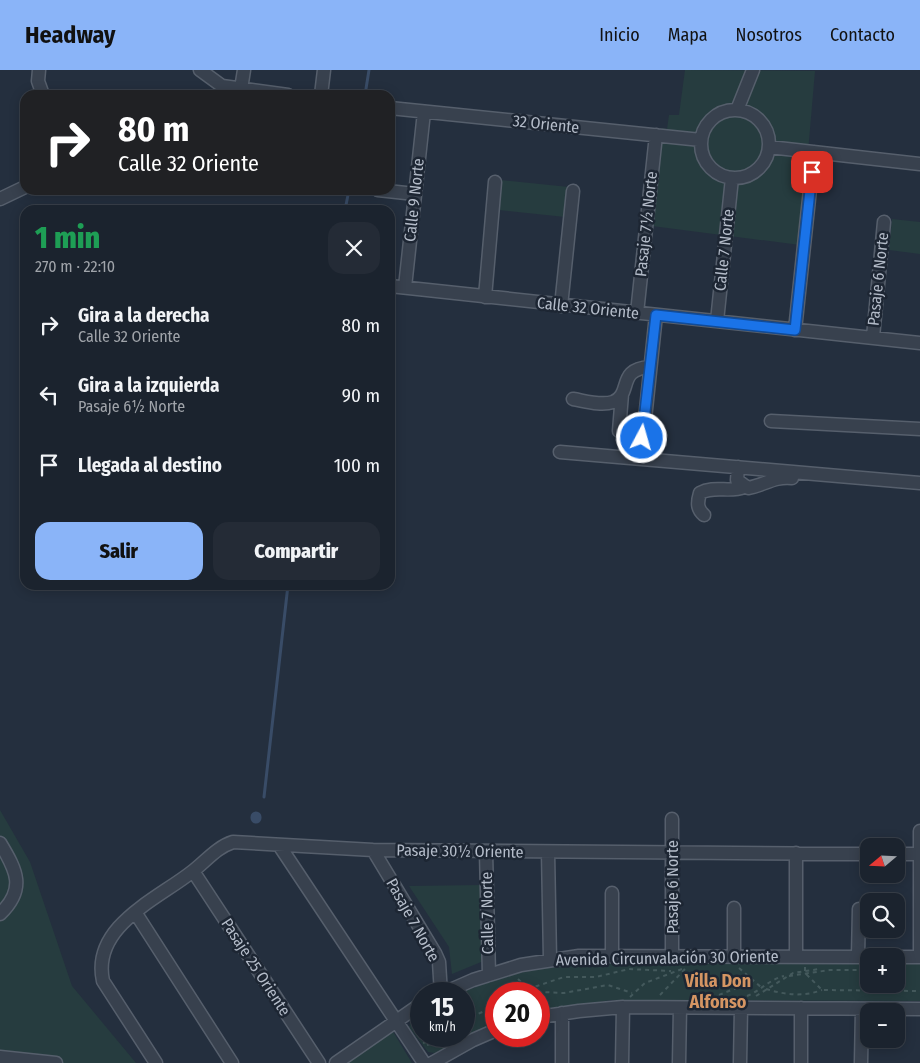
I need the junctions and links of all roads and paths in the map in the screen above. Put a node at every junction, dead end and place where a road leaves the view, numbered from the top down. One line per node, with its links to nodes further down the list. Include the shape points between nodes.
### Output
1 (39, 70): 7 (street, via 38,81)
2 (200, 70): 6 (street, via 218,85)
3 (244, 70): 6 (street)
4 (324, 70): 9 (street)
5 (753, 70): 11 (street)
6 (241, 89): 8 (street)
7 (42, 90)
8 (249, 90)
9 (322, 90)
10 (395, 109): 12 (street, 32 Oriente)
11 (737, 110): 14 (street, via 713,118); 15 (street, via 758,119 766,132)
12 (424, 112): 13 (street, 32 Oriente); 23 (street, Calle 9 Norte)
13 (656, 135): 14 (street, 32 Oriente); 30 (street, Pasaje 7½ Norte)
14 (701, 140): 18 (street, via 701,149 709,166)
15 (769, 147): 16 (street); 18 (street, via 760,168 747,176)
16 (814, 152): 17 (street); 33 (street)
17 (920, 164)
18 (732, 178): 32 (street, Calle 7 Norte)
19 (495, 182): 28 (street)
20 (20, 189): 24 (street)
21 (395, 192): 23 (street)
22 (573, 192): 29 (street)
23 (415, 194): 27 (street, Calle 9 Norte)
24 (0, 199)
25 (884, 222): 34 (street, Pasaje 6 Norte)
26 (395, 286): 27 (street, Calle 32 Oriente)
27 (405, 287): 28 (street, Calle 32 Oriente)
28 (485, 297): 29 (street, Calle 32 Oriente)
29 (561, 306): 30 (street, Calle 32 Oriente)
30 (637, 313): 31 (street, Calle 32 Oriente)
31 (656, 315): 32 (street, Calle 32 Oriente); 36 (street)
32 (717, 321): 33 (street, Calle 32 Oriente)
33 (795, 330): 34 (street, Calle 32 Oriente)
34 (873, 337): 35 (street, Calle 32 Oriente)
35 (920, 343)
36 (650, 366): 37 (street, via 637,367 631,372); 42 (street)
37 (622, 394): 38 (street, via 614,402 601,404); 41 (street)
38 (574, 399)
39 (771, 421): 40 (street)
40 (920, 429)
41 (619, 431)
42 (642, 438)
43 (560, 452): 44 (street)
44 (738, 467): 45 (street); 47 (street, via 737,480)
45 (890, 480): 46 (street); 47 (street, via 881,486 778,477 762,485)
46 (920, 483)
47 (744, 487): 48 (street, via 730,491 707,489 700,494 697,505)
48 (704, 516)
49 (672, 819): 56 (street, Pasaje 6 Norte)
50 (920, 831): 60 (street)
51 (0, 843): 61 (street)
52 (279, 845): 53 (street, Pasaje 30½ Oriente); 62 (street, Pasaje 30½ Oriente, via 233,842); 104 (street)
53 (372, 850): 54 (street, Pasaje 30½ Oriente); 84 (street, Pasaje 7 Norte, via 437,957)
54 (486, 852): 55 (street, Pasaje 30½ Oriente); 81 (street, Calle 7 Norte)
55 (548, 852): 56 (street, Pasaje 30½ Oriente); 75 (street)
56 (672, 853): 57 (street, Pasaje 30½ Oriente); 70 (street, Pasaje 6 Norte)
57 (796, 853): 58 (street, Pasaje 30½ Oriente); 71 (street)
58 (860, 854)
59 (905, 854): 60 (street)
60 (919, 854): 73 (street)
61 (5, 865): 67 (street, via 15,874 17,892)
62 (193, 872): 66 (street, Pasaje 30½ Oriente); 115 (street, Pasaje 25 Oriente)
63 (612, 893): 69 (street)
64 (734, 908): 76 (street)
65 (859, 909): 68 (street)
66 (135, 912): 113 (street, Pasaje 30½ Oriente, via 118,926 110,938 102,961 103,980); 114 (street)
67 (0, 914)
68 (863, 948)
69 (612, 955): 70 (street, Avenida Circunvalación 30 Oriente); 75 (street, Avenida Circunvalación 30 Oriente)
70 (672, 955): 76 (street, Avenida Circunvalación 30 Oriente)
71 (796, 956): 72 (street, Avenida Circunvalación 30 Oriente); 76 (street, Avenida Circunvalación 30 Oriente)
72 (860, 956)
73 (920, 956): 74 (street)
74 (905, 957)
75 (550, 959): 81 (street, Avenida Circunvalación 30 Oriente)
76 (734, 962): 83 (path)
77 (860, 969): 82 (path, via 829,968 793,972)
78 (860, 970): 80 (path)
79 (673, 971): 86 (path, via 629,969 596,977 564,977); 90 (path); 92 (path, via 687,967 660,995)
80 (805, 973): 82 (path); 88 (path)
81 (489, 975): 85 (street, Avenida Circunvalación 30 Oriente)
82 (787, 976): 87 (path, via 776,978)
83 (754, 980): 87 (path); 93 (path)
84 (440, 982)
85 (471, 982)
86 (546, 982)
87 (764, 989): 88 (path, via 801,995); 95 (path)
88 (822, 990): 89 (path)
89 (920, 991)
90 (632, 992): 91 (path, via 608,985); 94 (path)
91 (550, 994)
92 (669, 996)
93 (719, 996)
94 (627, 1001): 96 (street); 102 (street); 119 (street)
95 (742, 1001): 96 (street); 97 (street); 121 (street)
96 (680, 1008): 120 (street)
97 (801, 1008): 98 (street); 122 (street)
98 (860, 1009)
99 (905, 1009): 100 (street)
100 (920, 1009)
101 (410, 1011): 104 (street)
102 (562, 1013): 103 (street); 118 (street)
103 (550, 1015)
104 (395, 1020): 105 (street); 116 (street)
105 (410, 1034)
106 (485, 1035): 111 (street)
107 (422, 1047): 117 (street)
108 (424, 1047): 111 (path)
109 (861, 1048): 123 (street)
110 (0, 1057): 112 (street)
111 (435, 1061)
112 (56, 1063)
113 (156, 1063)
114 (232, 1063)
115 (319, 1063)
116 (336, 1063)
117 (424, 1063)
118 (562, 1063)
119 (622, 1063)
120 (679, 1063)
121 (740, 1063)
122 (801, 1063)
123 (861, 1063)

